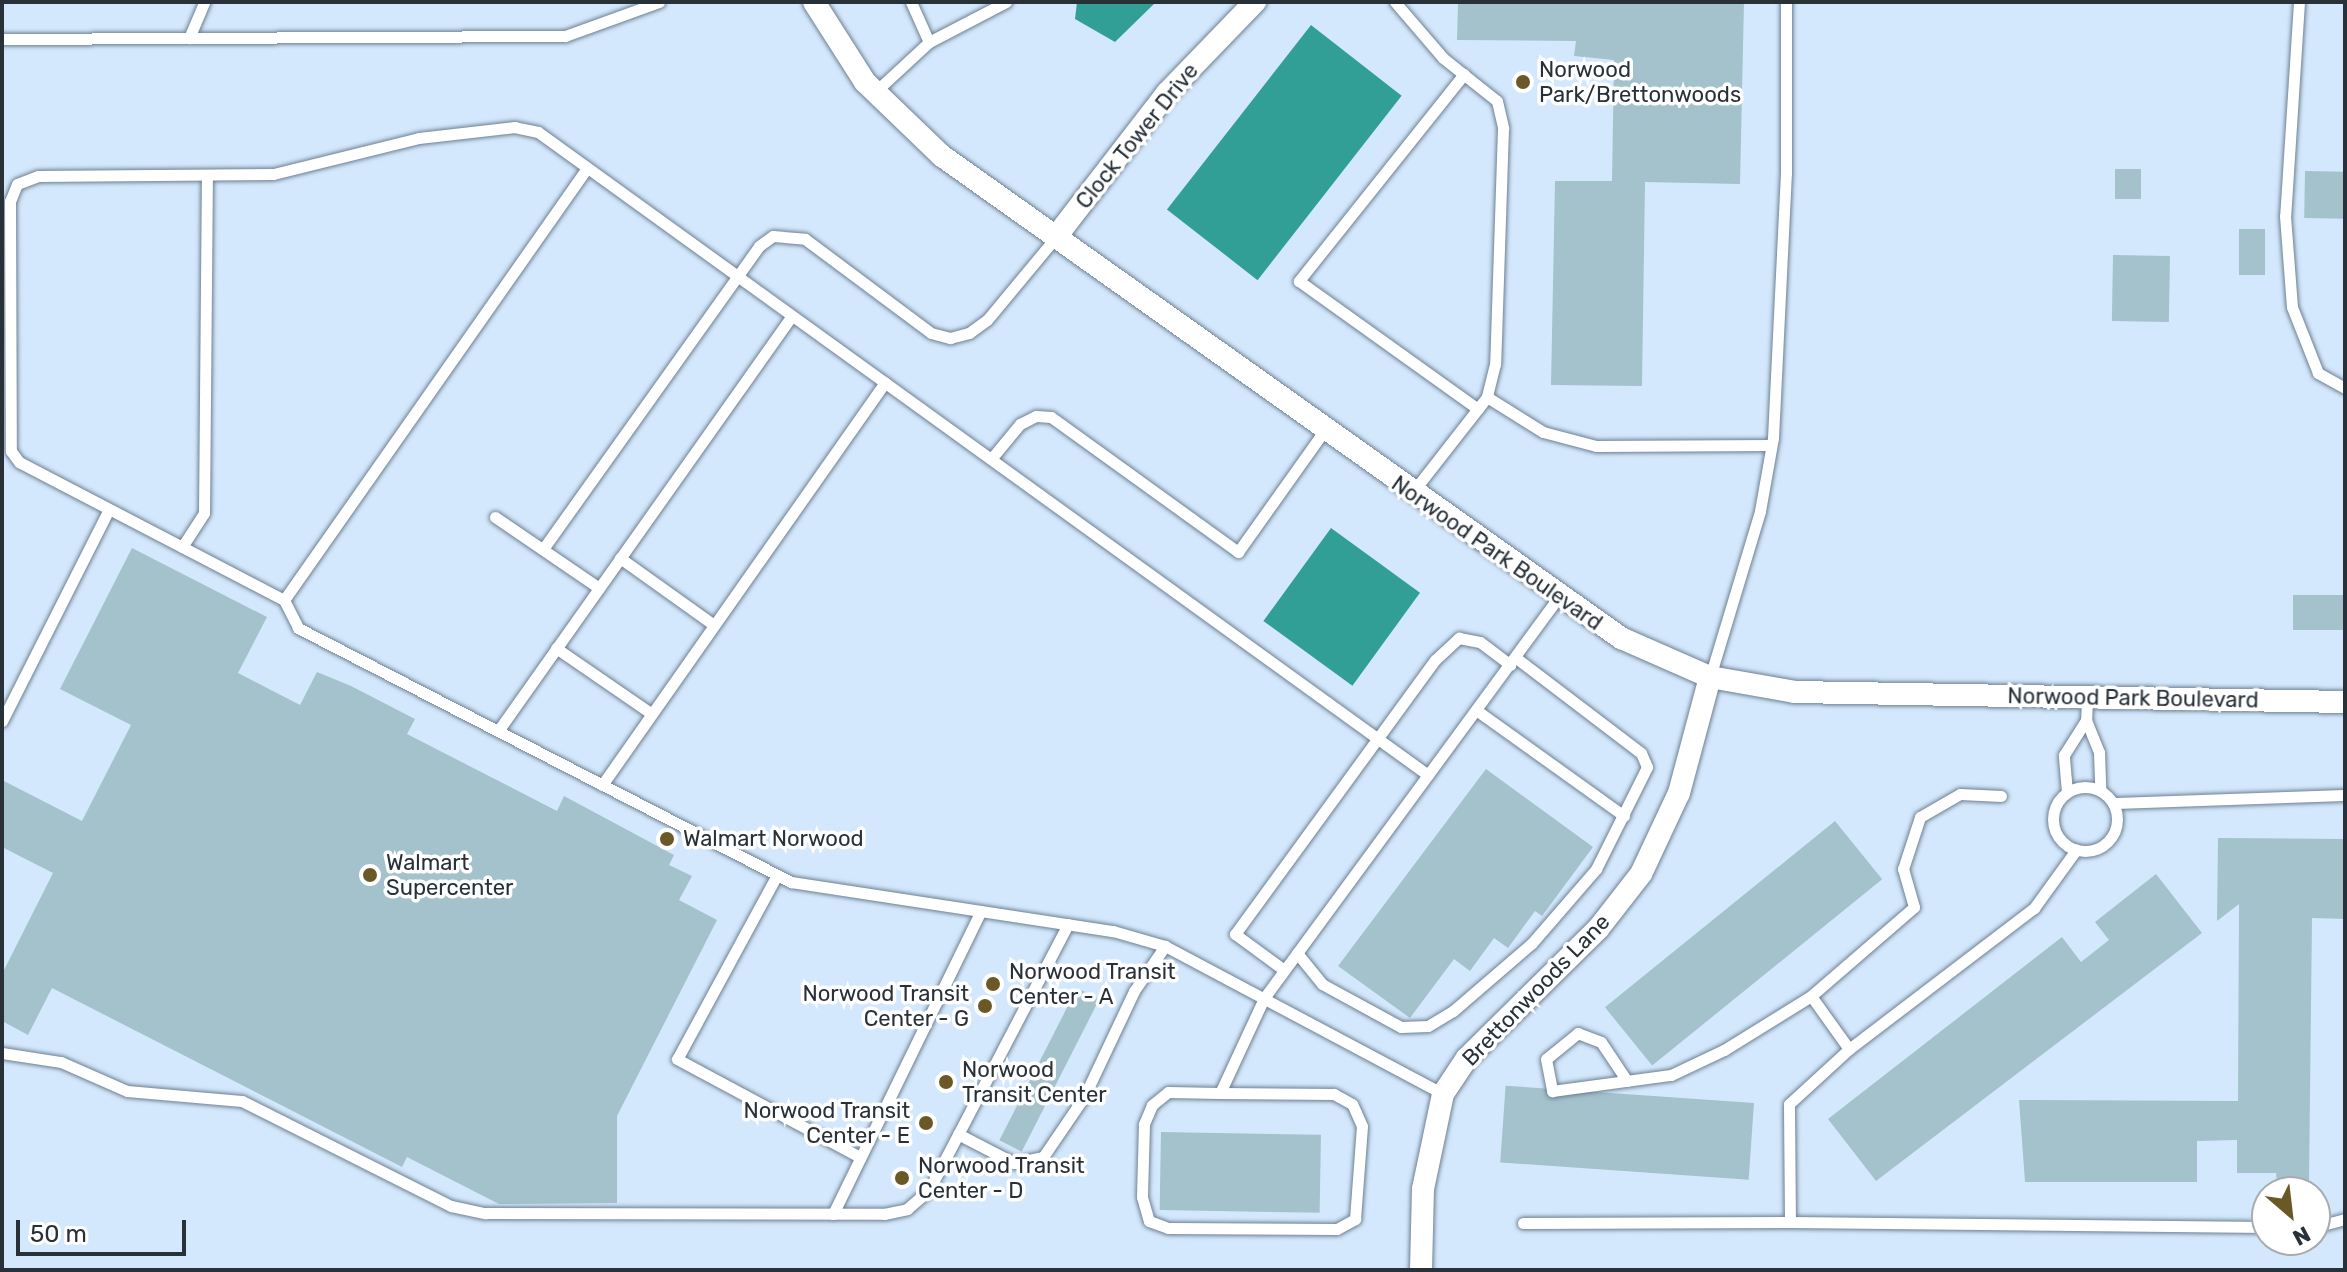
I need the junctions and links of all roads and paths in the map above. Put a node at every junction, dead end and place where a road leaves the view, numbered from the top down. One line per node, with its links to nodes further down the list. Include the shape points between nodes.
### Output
1 (204, 2): 10 (lane)
2 (659, 2): 10 (lane, via 565,36)
3 (814, 2): 14 (street, Norwood Park Boulevard)
4 (911, 2): 12 (lane)
5 (1006, 2): 12 (lane)
6 (1255, 2): 17 (street, Clock Tower Drive, via 1167,93)
7 (1395, 2): 13 (lane, via 1443,58)
8 (1786, 2): 25 (lane, via 1786,173)
9 (2299, 2): 21 (lane, via 2285,216 2292,307 2318,373)
10 (189, 38): 11 (lane)
11 (2, 39)
12 (929, 42): 14 (lane)
13 (1464, 74): 22 (lane, via 1497,101 1503,128 1495,364); 23 (lane, via 1299,281)
14 (875, 92): 17 (street, Norwood Park Boulevard, via 942,156)
15 (587, 168): 16 (lane, via 538,132 515,127 419,138 273,174); 18 (lane); 35 (lane)
16 (207, 177): 28 (lane, via 38,176 17,184 10,201 11,451 19,462); 30 (lane, via 204,513)
17 (1055, 238): 18 (lane, via 987,320 950,338 931,333 805,239 773,236); 24 (street, Norwood Park Boulevard)
18 (738, 276): 19 (lane); 31 (lane)
19 (791, 317): 20 (lane); 32 (lane)
20 (885, 383): 26 (lane); 36 (lane)
21 (2345, 388)
22 (1487, 397): 23 (lane); 25 (lane, via 1543,432 1596,446)
23 (1478, 409): 27 (lane)
24 (1324, 431): 26 (lane, via 1238,552 1051,417 1036,416 1020,424); 27 (street, Norwood Park Boulevard)
25 (1771, 445): 39 (lane, via 1760,511)
26 (991, 459): 47 (lane)
27 (1412, 494): 34 (street, Norwood Park Boulevard)
28 (109, 509): 30 (lane); 45 (lane)
29 (495, 517): 31 (lane)
30 (182, 547): 35 (lane)
31 (543, 549): 33 (lane)
32 (620, 558): 33 (lane); 36 (lane)
33 (599, 588): 37 (lane)
34 (1559, 597): 38 (lane); 39 (street, Norwood Park Boulevard, via 1621,638)
35 (284, 600): 46 (lane, via 298,628)
36 (714, 625): 43 (lane)
37 (556, 648): 43 (lane); 46 (lane)
38 (1512, 661): 42 (lane); 47 (lane, via 1480,642 1459,638 1441,652); 55 (lane, via 1641,753 1647,767)
39 (1710, 677): 40 (street, Norwood Park Boulevard, via 1795,692); 69 (street, Brettonwoods Lane, via 1679,793 1641,874 1598,929 1467,1058)
40 (2087, 697): 41 (street, Norwood Park Boulevard); 44 (lane)
41 (2345, 702)
42 (1476, 710): 48 (lane); 55 (lane)
43 (652, 714): 49 (lane)
44 (2086, 720): 50 (lane, via 2099,752); 51 (lane, via 2064,755)
45 (2, 721)
46 (498, 731): 49 (lane)
47 (1378, 738): 48 (lane); 62 (lane, via 1235,934)
48 (1428, 775): 61 (lane)
49 (602, 785): 57 (lane)
50 (2100, 790): 51 (lane, via 2087,786); 54 (lane)
51 (2067, 792): 56 (lane, via 2053,819 2059,838)
52 (2345, 795): 54 (lane)
53 (2001, 796): 63 (lane, via 1960,794 1920,817 1903,869 1914,907)
54 (2114, 803): 56 (lane, via 2113,835 2096,849)
55 (1624, 816): 61 (lane, via 1596,869 1532,943 1428,1026 1401,1027 1322,984)
56 (2076, 850): 65 (lane, via 2034,908)
57 (777, 875): 58 (lane, via 791,882); 71 (lane, via 677,1059)
58 (981, 911): 59 (lane); 71 (lane)
59 (1068, 924): 60 (lane); 70 (lane)
60 (1165, 946): 64 (lane); 70 (lane, via 1134,991 1084,1097 1043,1157 1014,1163)
61 (1297, 953): 62 (lane)
62 (1284, 970): 64 (lane)
63 (1811, 996): 65 (lane); 67 (lane, via 1724,1050 1671,1075)
64 (1264, 998): 68 (lane); 69 (lane)
65 (1849, 1049): 73 (lane, via 1789,1104)
66 (2, 1053): 72 (lane, via 61,1062 127,1091 242,1101 441,1201 485,1213)
67 (1627, 1081): 67 (lane, via 1552,1091 1546,1059 1578,1033 1601,1042)
68 (1220, 1093): 68 (lane, via 1334,1094 1352,1104 1362,1126 1355,1219 1337,1229 1168,1228 1149,1221 1142,1197 1144,1124 1152,1105 1168,1092)
69 (1443, 1094): 76 (street, Brettonwoods Lane, via 1423,1189)
70 (958, 1134): 72 (lane, via 929,1190 907,1209)
71 (860, 1157): 72 (lane)
72 (833, 1214)
73 (1790, 1222): 74 (lane); 75 (lane)
74 (1523, 1223)
75 (2251, 1227)
76 (1421, 1270)

